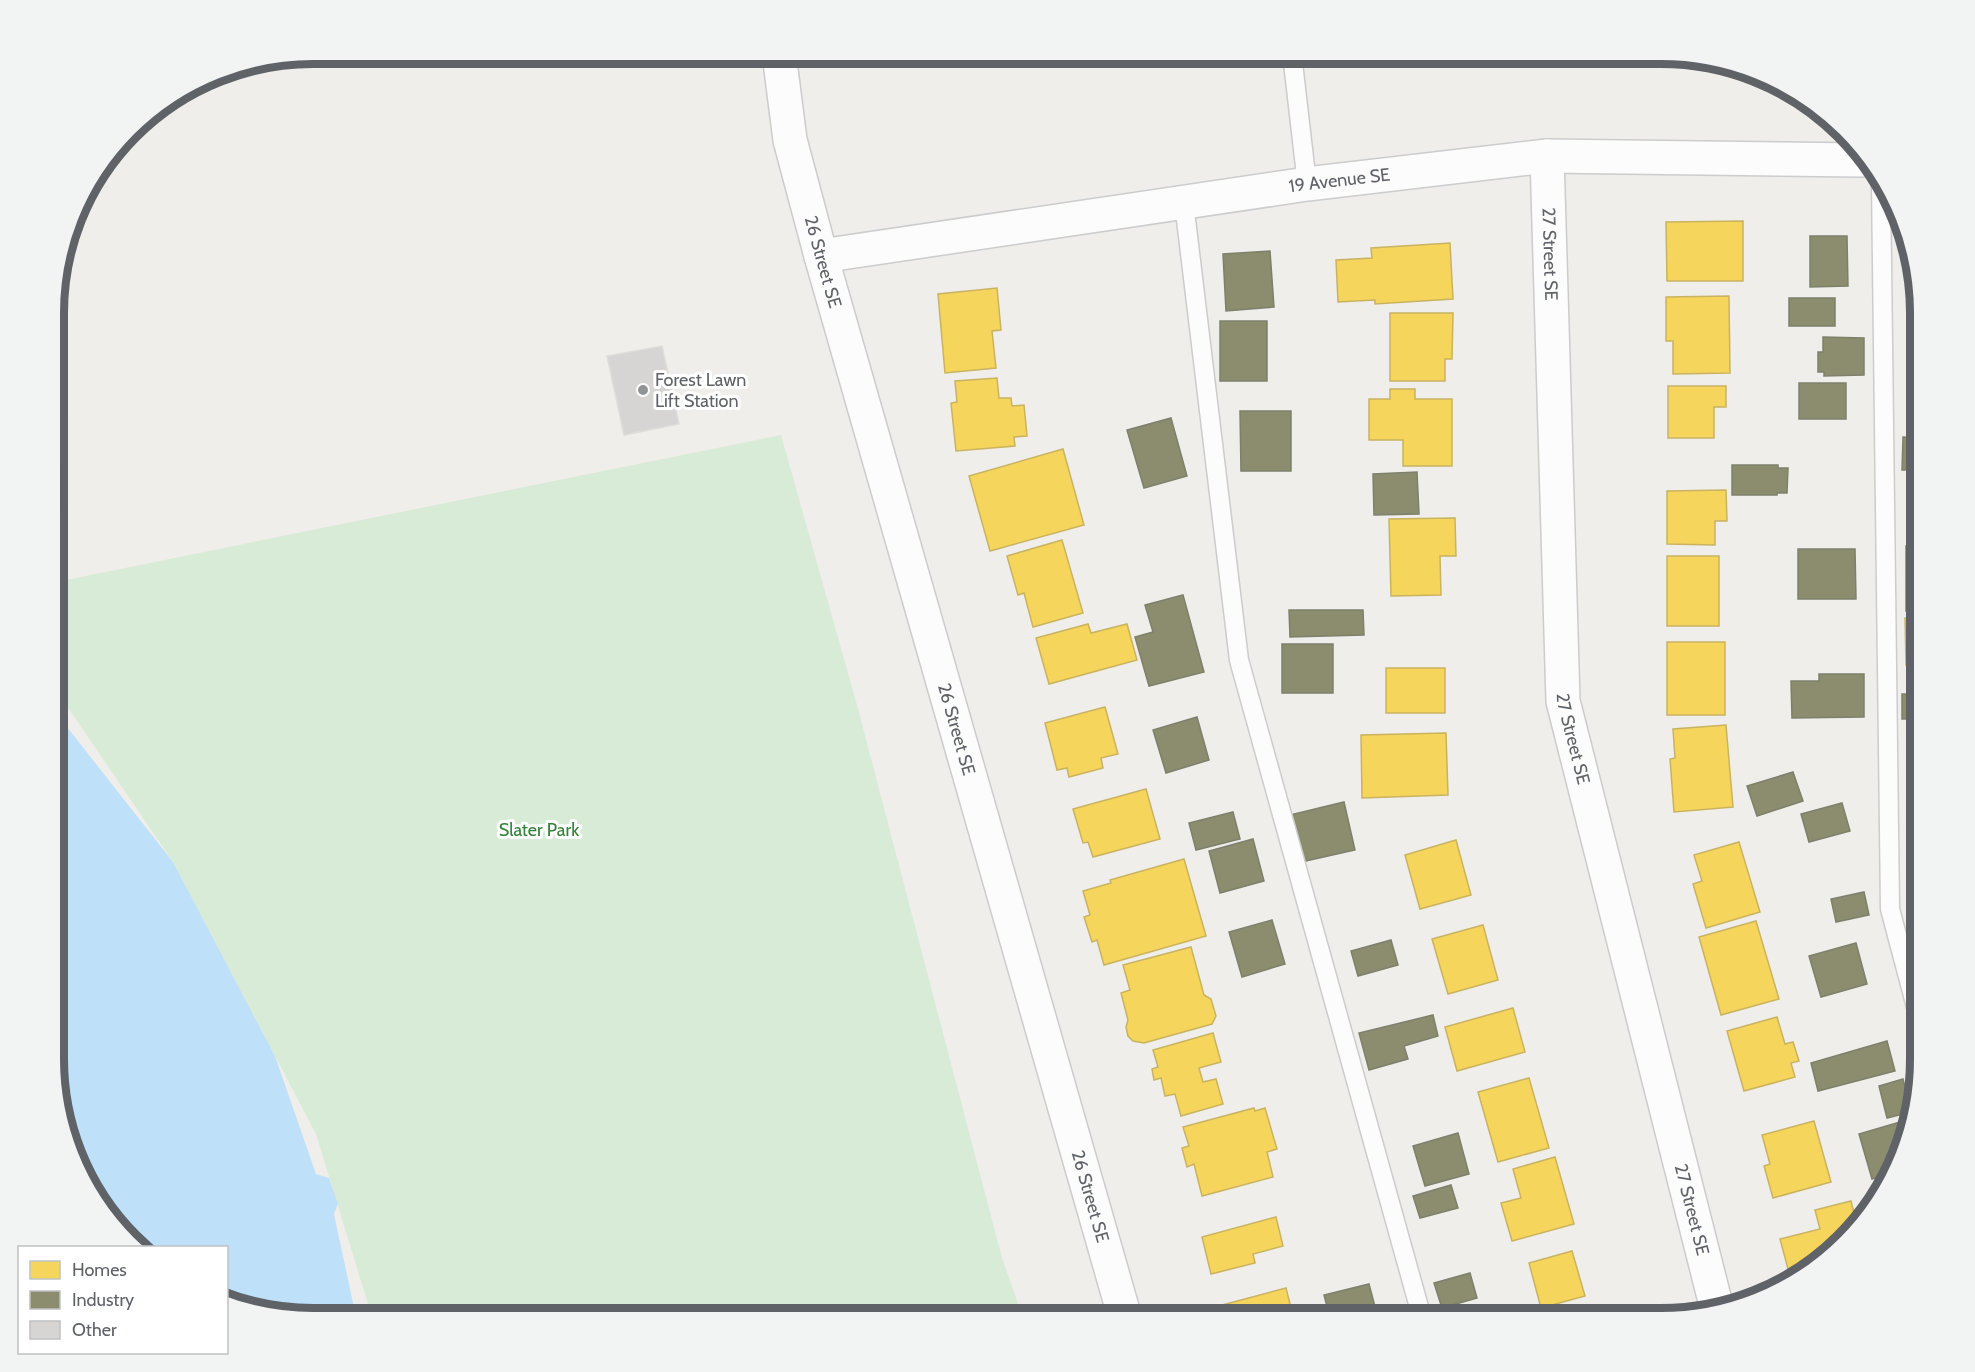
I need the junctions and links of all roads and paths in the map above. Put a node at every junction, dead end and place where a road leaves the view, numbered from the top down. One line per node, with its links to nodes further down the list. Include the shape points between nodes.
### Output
1 (781, 64): 4 (street, 26 Street SE)
2 (802, 64): 4 (street, 26 Street SE)
3 (1293, 64): 7 (lane)
4 (790, 140): 10 (street, 26 Street SE)
5 (1547, 156): 6 (street, 19 Avenue SE); 7 (street, 19 Avenue SE); 12 (street, 27 Street SE, via 1563,701)
6 (1857, 160)
7 (1307, 184): 9 (street, 19 Avenue SE)
8 (1881, 196): 11 (lane, via 1890,909)
9 (1184, 203): 10 (street, 19 Avenue SE); 14 (lane, via 1239,660)
10 (821, 256): 13 (street, 26 Street SE)
11 (1910, 984)
12 (1715, 1302)
13 (1122, 1308)
14 (1419, 1308)

